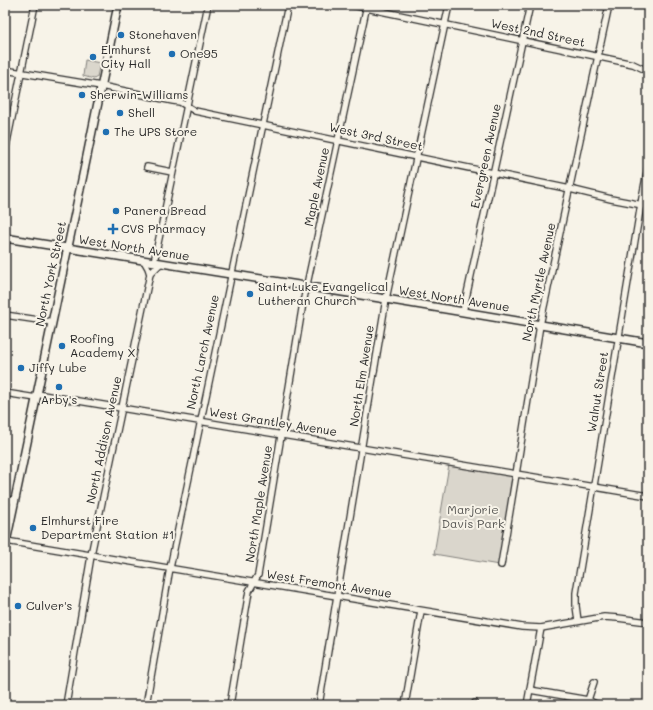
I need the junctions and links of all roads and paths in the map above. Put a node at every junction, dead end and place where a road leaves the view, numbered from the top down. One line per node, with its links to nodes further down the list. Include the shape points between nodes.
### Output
1 (36, 5): 15 (street)
2 (118, 5): 16 (main road, North York Street)
3 (208, 5): 17 (street)
4 (288, 5): 18 (street, North Larch Avenue)
5 (352, 5): 9 (street, West 2nd Street)
6 (449, 5): 10 (street, North Elm Avenue)
7 (530, 5): 11 (street, Evergreen Avenue)
8 (609, 5): 12 (street, North Myrtle Avenue)
9 (366, 6): 10 (street, West 2nd Street); 19 (street, Maple Avenue)
10 (445, 24): 11 (street, West 2nd Street); 21 (street, North Elm Avenue)
11 (522, 41): 12 (street, West 2nd Street); 25 (street, Evergreen Avenue)
12 (598, 57): 14 (street, West 2nd Street, via 633,64); 26 (street, North Myrtle Avenue)
13 (5, 70): 15 (street, West 3rd Street)
14 (648, 71)
15 (22, 72): 16 (street, West 3rd Street); 20 (street)
16 (101, 86): 17 (street, West 3rd Street, via 180,102); 30 (main road, North York Street)
17 (187, 106): 18 (street, West 3rd Street); 24 (street)
18 (262, 125): 19 (street, West 3rd Street); 34 (street, North Larch Avenue)
19 (338, 141): 21 (street, West 3rd Street); 35 (street, Maple Avenue)
20 (5, 152)
21 (416, 157): 25 (street, West 3rd Street); 36 (street, North Elm Avenue)
22 (147, 167): 24 (street)
23 (648, 167): 27 (street, Walnut Street)
24 (172, 172): 32 (street)
25 (494, 174): 26 (street, West 3rd Street); 38 (street, Evergreen Avenue)
26 (570, 189): 27 (street, West 3rd Street); 41 (street, North Myrtle Avenue)
27 (641, 205): 28 (street, West 3rd Street); 42 (street, Walnut Street)
28 (648, 206)
29 (5, 238): 30 (main road, West North Avenue)
30 (68, 248): 31 (main road, West North Avenue); 40 (main road, North York Street)
31 (144, 260): 32 (main road, West North Avenue); 33 (street)
32 (157, 263): 33 (street); 34 (main road, West North Avenue)
33 (150, 274): 46 (street, North Addison Avenue)
34 (231, 275): 35 (main road, West North Avenue); 47 (street, North Larch Avenue)
35 (307, 286): 36 (main road, West North Avenue); 37 (street, Maple Avenue)
36 (386, 299): 38 (main road, West North Avenue); 49 (street, North Elm Avenue)
37 (303, 303): 48 (street, North Maple Avenue)
38 (464, 312): 41 (main road, West North Avenue)
39 (5, 315): 40 (street)
40 (52, 322): 45 (main road, North York Street)
41 (540, 325): 42 (main road, West North Avenue); 50 (street, North Myrtle Avenue)
42 (618, 338): 43 (main road, West North Avenue); 51 (street, Walnut Street)
43 (648, 343)
44 (5, 393): 45 (street, West Grantley Avenue)
45 (37, 396): 46 (street, West Grantley Avenue); 54 (main road, North York Street)
46 (121, 408): 47 (street, West Grantley Avenue); 56 (street, North Addison Avenue)
47 (200, 421): 48 (street, West Grantley Avenue); 58 (street, North Larch Avenue)
48 (281, 435): 49 (street, West Grantley Avenue); 59 (street, North Maple Avenue, via 258,575)
49 (362, 448): 50 (street, West Grantley Avenue); 60 (street, North Elm Avenue)
50 (516, 474): 51 (street, West Grantley Avenue); 57 (street, North Myrtle Avenue)
51 (594, 486): 52 (street, West Grantley Avenue); 62 (street, Walnut Street, via 576,597)
52 (648, 496)
53 (5, 499): 54 (street)
54 (15, 501): 55 (main road, North York Street)
55 (6, 544): 56 (street, West Fremont Avenue)
56 (91, 555): 58 (street, West Fremont Avenue); 70 (street, North Addison Avenue)
57 (501, 565)
58 (170, 568): 59 (street, West Fremont Avenue); 71 (street, North Larch Avenue)
59 (254, 582): 60 (street, West Fremont Avenue); 72 (street, North Maple Avenue, via 249,591)
60 (338, 596): 61 (street, West Fremont Avenue); 73 (street, North Elm Avenue)
61 (421, 610): 64 (street, West Fremont Avenue); 74 (street)
62 (578, 621): 63 (street, West Fremont Avenue, via 610,617); 64 (street, West Fremont Avenue)
63 (648, 622)
64 (541, 628): 68 (street)
65 (648, 641): 66 (street)
66 (648, 650)
67 (594, 682): 69 (street)
68 (530, 690): 69 (street); 75 (street)
69 (588, 700): 76 (street)
70 (66, 705)
71 (146, 705)
72 (230, 705)
73 (319, 705)
74 (405, 705)
75 (527, 705)
76 (598, 705)

